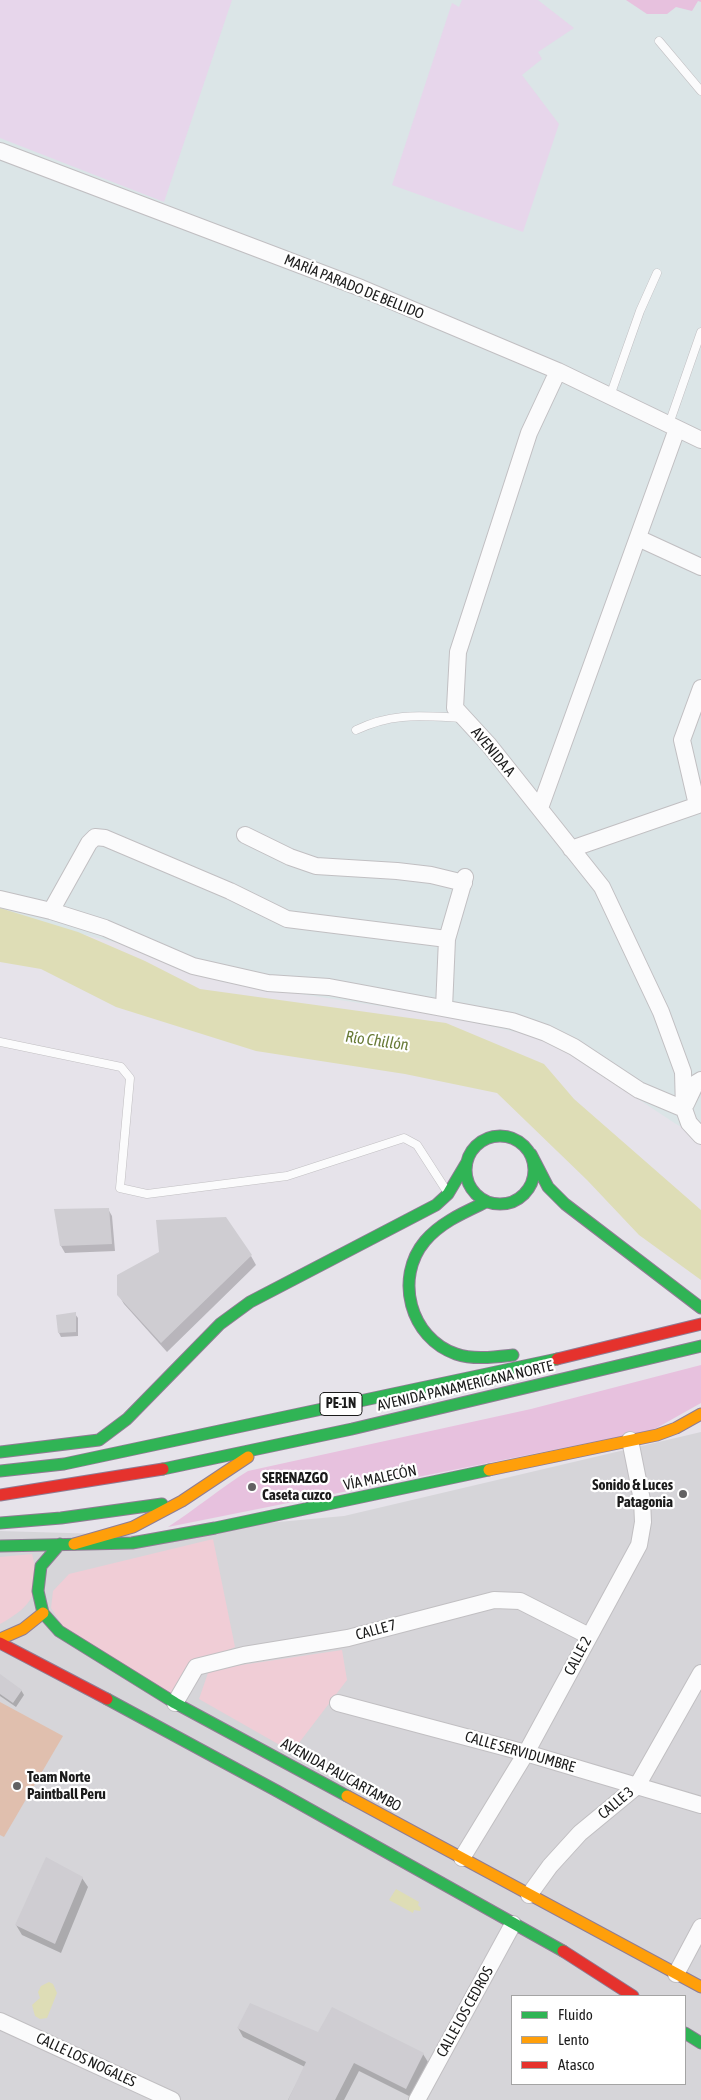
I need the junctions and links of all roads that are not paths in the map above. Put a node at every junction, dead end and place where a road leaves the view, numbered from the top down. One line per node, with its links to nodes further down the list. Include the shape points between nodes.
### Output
1 (659, 41): 2 (lane)
2 (701, 91)
3 (0, 152): 6 (street, MARÍA PARADO DE BELLIDO, via 361,288)
4 (657, 273): 7 (lane)
5 (701, 332): 8 (lane)
6 (558, 371): 7 (street, MARÍA PARADO DE BELLIDO); 13 (street, AVENIDA A, via 529,433 458,652 455,708)
7 (610, 396): 8 (street, MARÍA PARADO DE BELLIDO)
8 (673, 426): 9 (street, MARÍA PARADO DE BELLIDO); 10 (street)
9 (701, 440)
10 (638, 538): 11 (street); 16 (street)
11 (701, 567)
12 (701, 688): 15 (street, via 682,740)
13 (465, 718): 14 (lane, via 388,718); 16 (street, AVENIDA A)
14 (356, 730)
15 (699, 805): 18 (street)
16 (540, 808): 18 (street, AVENIDA A)
17 (245, 835): 21 (street, via 316,866 397,871 464,880)
18 (572, 849): 25 (street, AVENIDA A, via 602,887 661,1012 683,1072)
19 (0, 899): 20 (street)
20 (51, 911): 21 (street, via 88,843 95,837 105,838 287,919); 22 (street, via 105,928 193,966 268,983 329,987)
21 (448, 939): 22 (street)
22 (444, 1008): 25 (street, via 512,1021 546,1033 574,1047 639,1090)
23 (0, 1042): 29 (lane, via 121,1067 130,1078 120,1188 148,1194 287,1176 404,1138 417,1145)
24 (701, 1080): 25 (street, via 696,1083)
25 (684, 1109): 26 (street, via 689,1123)
26 (701, 1136)
27 (531, 1154): 28 (main road, via 516,1139 496,1136 478,1144); 32 (main road, via 533,1182); 34 (main road, via 548,1187)
28 (467, 1162): 29 (main road); 31 (main road, via 468,1181)
29 (448, 1194): 43 (main road, via 436,1206 233,1313 127,1419)
30 (535, 1201): 32 (main road)
31 (486, 1202): 32 (main road); 38 (main road, via 439,1228 417,1251 408,1285 415,1319 428,1338 458,1354 480,1357 539,1354)
32 (514, 1202)
33 (550, 1205): 34 (main road)
34 (580, 1218): 35 (main road)
35 (701, 1308)
36 (701, 1324): 38 (main road, AVENIDA PANAMERICANA NORTE / PE-1N)
37 (701, 1346): 45 (main road, AVENIDA PANAMERICANA NORTE / PE-1N)
38 (564, 1358): 39 (main road, AVENIDA PANAMERICANA NORTE / PE-1N)
39 (349, 1403): 40 (main road); 47 (main road, AVENIDA PANAMERICANA NORTE / PE-1N, via 64,1464)
40 (246, 1413)
41 (701, 1414): 44 (main road, VÍA MALECÓN, via 668,1431)
42 (125, 1434): 43 (main road)
43 (99, 1440): 46 (main road)
44 (630, 1440): 52 (main road, VÍA MALECÓN, via 132,1544); 55 (street, CALLE 2, via 644,1522 639,1544)
45 (257, 1450): 48 (main road, AVENIDA PANAMERICANA NORTE / PE-1N, via 122,1477); 49 (main road)
46 (0, 1452)
47 (0, 1471)
48 (0, 1495)
49 (182, 1501): 50 (main road); 52 (main road, via 133,1527)
50 (0, 1523)
51 (60, 1544): 52 (main road, VÍA MALECÓN); 53 (main road, VÍA MALECÓN); 54 (main road, via 42,1566 38,1591)
52 (74, 1544)
53 (0, 1546)
54 (43, 1613): 56 (main road, via 30,1626); 58 (main road, AVENIDA PAUCARTAMBO, via 59,1631)
55 (589, 1636): 58 (street, CALLE 7, via 520,1601 494,1600 348,1638 244,1655 196,1668); 61 (street, CALLE 2)
56 (0, 1641): 60 (main road, AVENIDA PAUCARTAMBO)
57 (701, 1673): 62 (street, CALLE 3)
58 (176, 1703): 60 (main road, AVENIDA PAUCARTAMBO)
59 (338, 1703): 61 (street, CALLE SERVIDUMBRE)
60 (201, 1733): 64 (main road, AVENIDA PAUCARTAMBO); 66 (main road, AVENIDA PAUCARTAMBO)
61 (526, 1753): 62 (street, CALLE SERVIDUMBRE); 64 (street, CALLE 2)
62 (637, 1786): 63 (street, CALLE SERVIDUMBRE); 65 (street, CALLE 3, via 580,1833)
63 (701, 1805)
64 (462, 1858): 65 (main road, AVENIDA PAUCARTAMBO)
65 (529, 1895): 68 (main road, AVENIDA PAUCARTAMBO)
66 (513, 1924): 70 (main road, AVENIDA PAUCARTAMBO, via 588,1966); 75 (street, CALLE LOS CEDROS)
67 (701, 1927): 68 (street)
68 (676, 1974): 69 (main road, AVENIDA PAUCARTAMBO)
69 (701, 1987)
70 (632, 1995)
71 (0, 2021): 74 (street, CALLE LOS NOGALES)
72 (686, 2034): 73 (main road)
73 (701, 2043)
74 (172, 2100)
75 (417, 2100)

